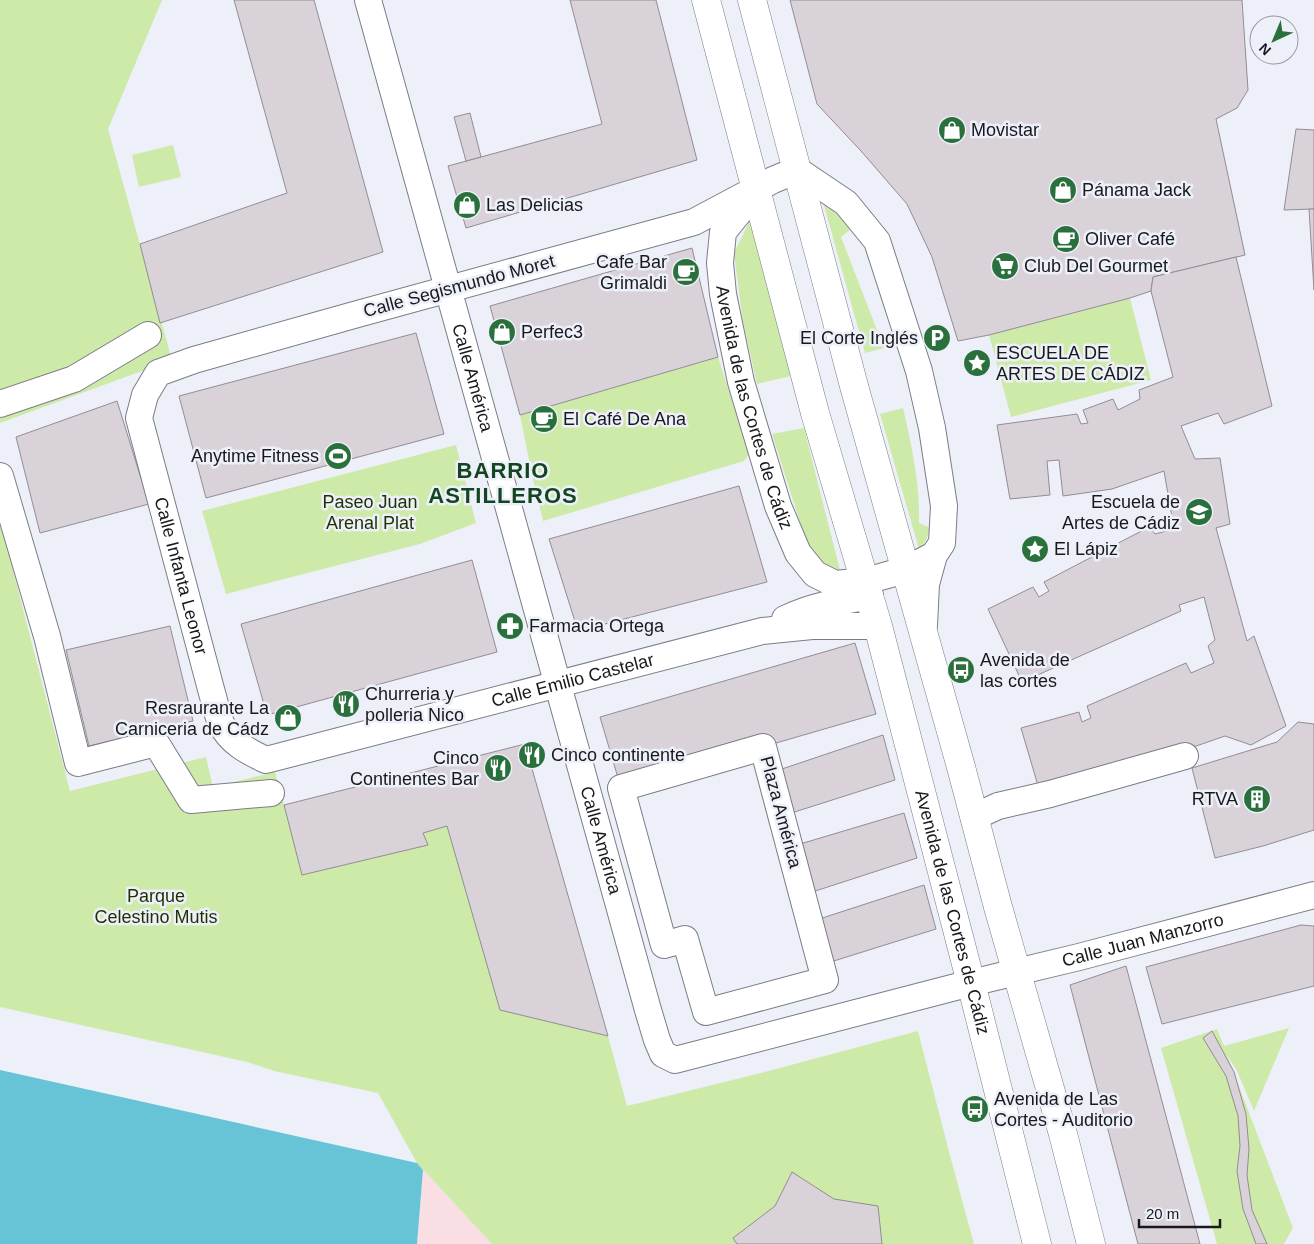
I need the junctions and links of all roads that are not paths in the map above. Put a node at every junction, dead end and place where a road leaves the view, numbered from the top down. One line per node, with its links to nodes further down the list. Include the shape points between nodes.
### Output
1 (368, 0): 6 (street, Calle América)
2 (706, 0): 5 (main road, Avenida de las Cortes de Cádiz)
3 (752, 0): 4 (main road)
4 (797, 170): 5 (street, Avenida de las Cortes de Cádiz); 11 (street, via 846,203 877,241 919,371 932,428 944,506 942,543); 12 (main road)
5 (757, 190): 6 (street, Calle Segismundo Moret, via 694,222); 13 (main road, Avenida de las Cortes de Cádiz, via 815,413); 13 (street, Avenida de las Cortes de Cádiz, via 723,232 720,263 741,382 778,506 798,553 816,574 835,584)
6 (448, 289): 8 (street, Calle Segismundo Moret); 17 (street, Calle América)
7 (148, 335): 9 (street, via 74,379)
8 (158, 373): 19 (street, Calle Infanta Leonor, via 144,395 139,418 212,693 221,724 232,738)
9 (0, 404)
10 (0, 476): 20 (street, via 47,636 78,763 156,743 191,800)
11 (934, 555): 12 (street, Avenida de las Cortes de Cádiz); 16 (street, via 926,584)
12 (905, 570): 13 (street, Avenida de las Cortes de Cádiz); 16 (main road)
13 (868, 589): 14 (main road, Avenida de las Cortes de Cádiz); 15 (street, via 795,614)
14 (878, 626): 15 (street, via 812,626); 24 (main road, Avenida de las Cortes de Cádiz)
15 (762, 632): 17 (street, Calle Emilio Castelar)
16 (924, 641): 21 (main road)
17 (558, 684): 19 (street, Calle Emilio Castelar); 24 (street, Calle América, via 663,1054 675,1060)
18 (1185, 756): 21 (street, via 998,806)
19 (266, 760)
20 (271, 793)
21 (974, 817): 23 (main road)
22 (1314, 895): 23 (street, Calle Juan Manzorro)
23 (1018, 973): 24 (street, Calle Juan Manzorro); 27 (main road)
24 (971, 983): 26 (main road, Avenida de las Cortes de Cádiz)
25 (706, 1012): 25 (street, Plaza América, via 685,939 664,945 621,788 763,747 825,980)
26 (1037, 1244)
27 (1090, 1244)

